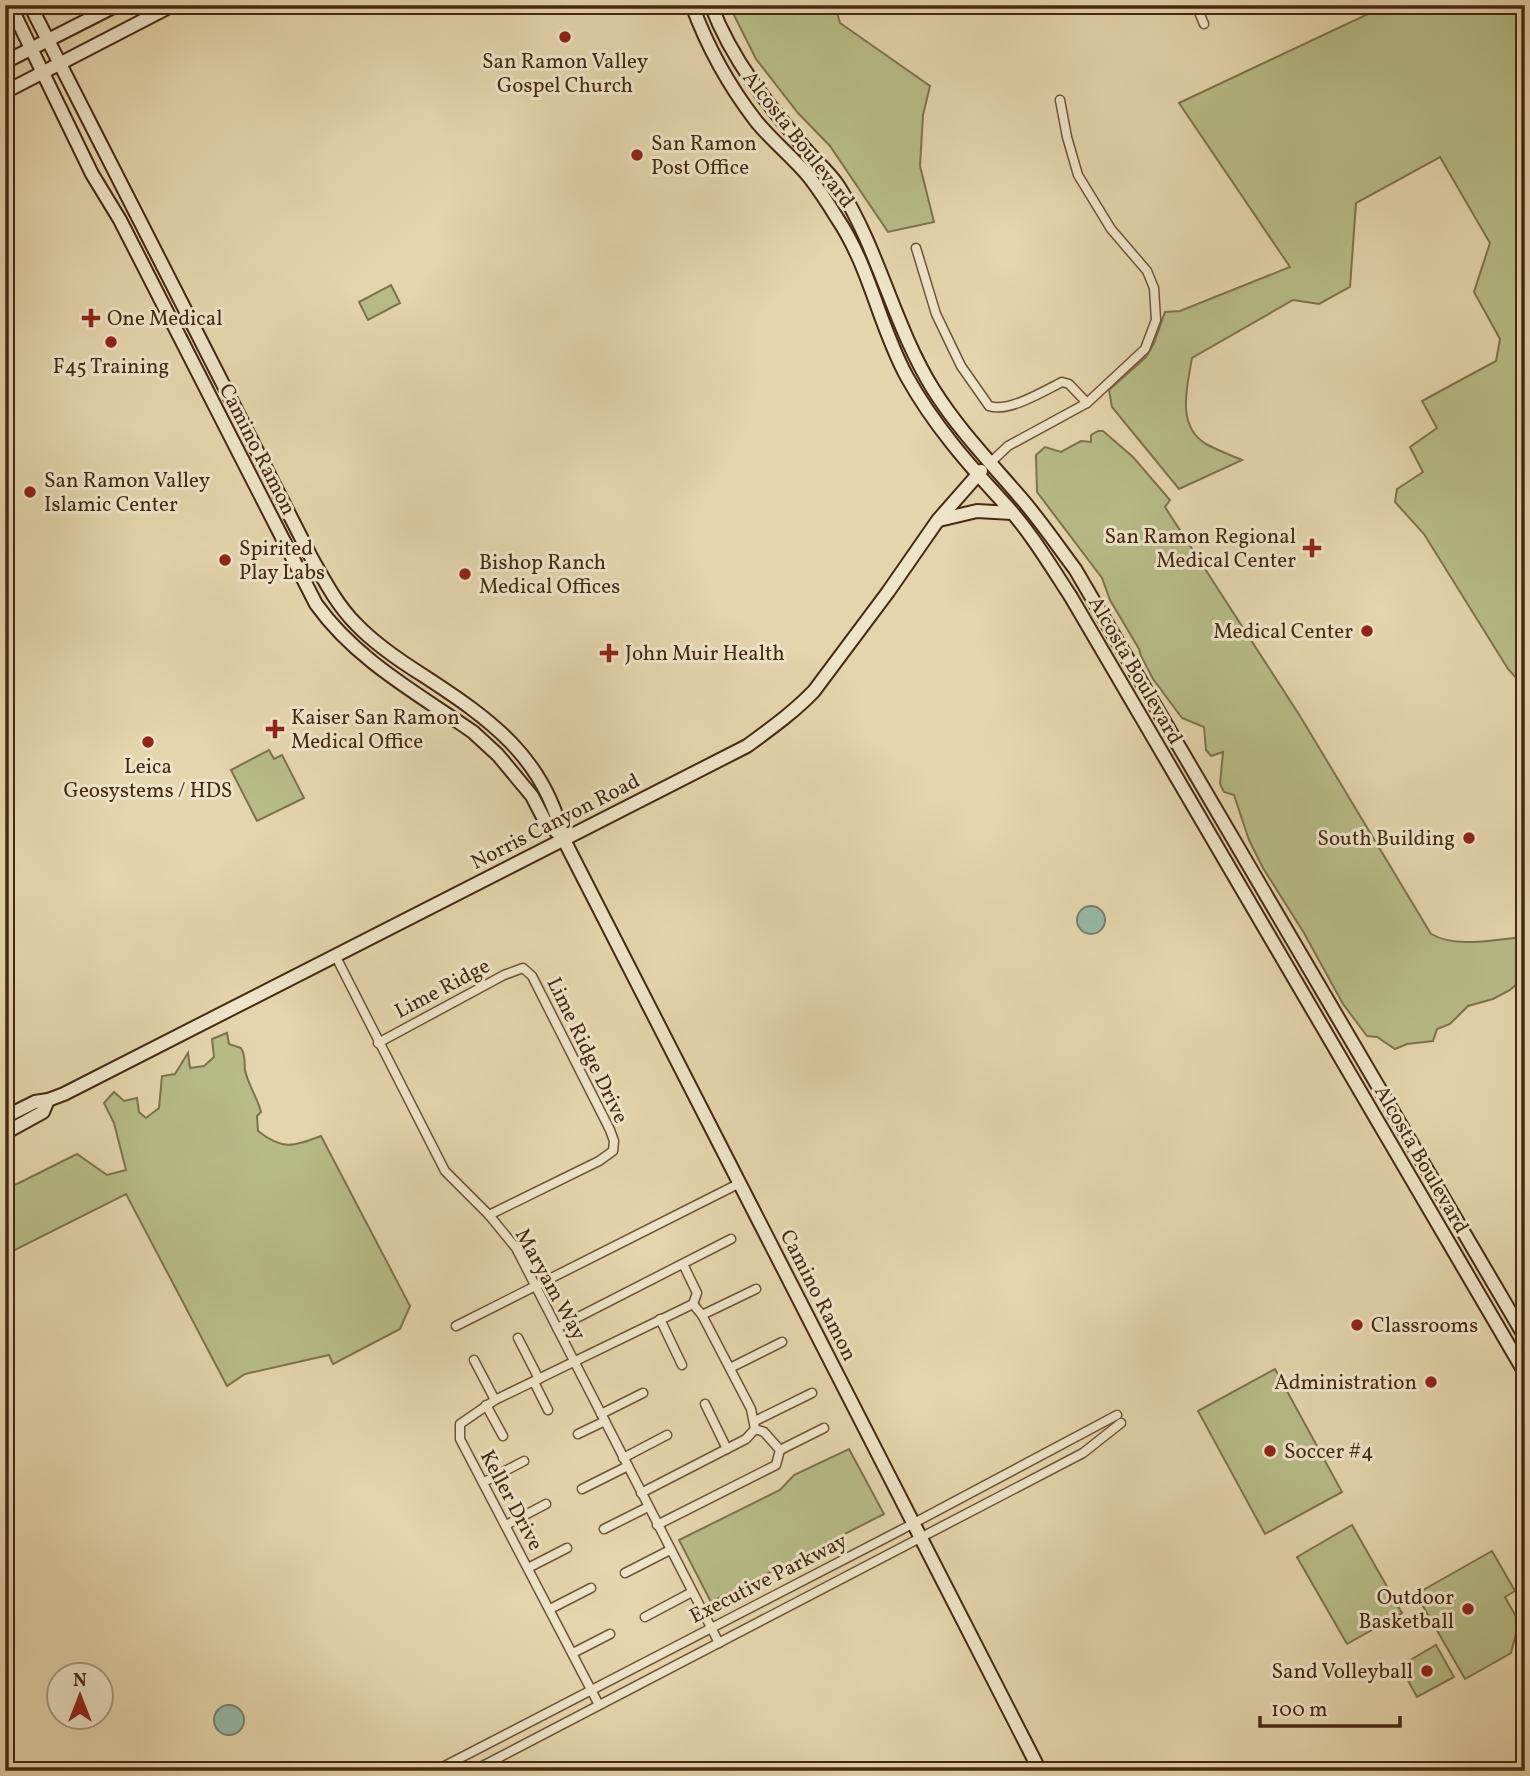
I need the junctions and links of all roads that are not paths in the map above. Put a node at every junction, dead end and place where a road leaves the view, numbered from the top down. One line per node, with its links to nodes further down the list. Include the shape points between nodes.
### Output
1 (10, 5): 12 (main road, Camino Ramon)
2 (30, 5): 11 (main road, Camino Ramon)
3 (117, 5): 11 (main road)
4 (173, 5): 14 (main road)
5 (692, 5): 21 (main road, Alcosta Boulevard, via 733,89 810,178 839,220 858,254 907,377)
6 (711, 5): 20 (main road, Alcosta Boulevard, via 738,62 833,178 854,211 933,389)
7 (936, 5): 8 (street)
8 (964, 5)
9 (1196, 5): 10 (street)
10 (1204, 24)
11 (49, 40): 12 (main road); 14 (main road, Camino Ramon)
12 (32, 48): 13 (main road); 15 (main road, Camino Ramon)
13 (5, 62)
14 (61, 64): 15 (main road); 24 (main road, Camino Ramon, via 333,595 381,647 477,713 513,744 538,776 557,812)
15 (43, 73): 16 (main road); 24 (main road, Camino Ramon, via 316,604 362,654 487,745)
16 (5, 92)
17 (1060, 100): 19 (street, via 1078,175 1111,229 1147,271 1156,302 1156,320 1145,349)
18 (916, 248): 19 (street, via 936,314 961,366 989,406 997,409 1062,382)
19 (1087, 403): 20 (street, via 1008,446)
20 (989, 464): 21 (main road, Norris Canyon Road); 43 (main road, Alcosta Boulevard, via 1075,569)
21 (976, 475): 22 (main road, Alcosta Boulevard); 23 (main road, Norris Canyon Road)
22 (1012, 513): 23 (main road, via 977,511); 49 (main road, Alcosta Boulevard, via 1071,597)
23 (938, 520): 24 (main road, Norris Canyon Road, via 803,703 747,746)
24 (563, 838): 25 (main road, Norris Canyon Road); 31 (main road, Camino Ramon)
25 (335, 955): 27 (street, Maryam Way); 28 (main road, Norris Canyon Road)
26 (523, 968): 27 (street, Lime Ridge); 32 (street, Lime Ridge Drive, via 532,976 586,1078 614,1141 612,1151 599,1161)
27 (378, 1043): 32 (street, Maryam Way, via 445,1171)
28 (48, 1100): 29 (main road, Norris Canyon Road); 30 (main road, Norris Canyon Road, via 43,1112)
29 (5, 1117)
30 (5, 1133)
31 (740, 1183): 35 (street); 71 (main road, Camino Ramon)
32 (489, 1215): 35 (street, Maryam Way, via 516,1248)
33 (731, 1239): 34 (street)
34 (683, 1264): 37 (street, via 696,1293); 41 (street)
35 (536, 1287): 40 (street); 41 (street, Maryam Way)
36 (756, 1289): 38 (street)
37 (693, 1304): 38 (street); 39 (street, Keller Drive)
38 (702, 1315): 48 (street)
39 (660, 1320): 46 (street, Keller Drive); 47 (street)
40 (456, 1326)
41 (557, 1328): 46 (street, Maryam Way)
42 (518, 1338): 50 (street)
43 (1525, 1338)
44 (782, 1342): 48 (street)
45 (474, 1360): 53 (street)
46 (574, 1363): 50 (street, Keller Drive); 56 (street, Maryam Way)
47 (682, 1365)
48 (730, 1368): 57 (street)
49 (1525, 1373)
50 (537, 1380): 53 (street, Keller Drive); 55 (street)
51 (643, 1393): 56 (street)
52 (812, 1393): 57 (street)
53 (491, 1403): 61 (street); 66 (street, Keller Drive, via 465,1419 459,1430)
54 (705, 1404): 62 (street)
55 (548, 1410)
56 (603, 1418): 59 (street); 65 (street, Maryam Way)
57 (755, 1425): 62 (street, via 747,1439); 63 (street)
58 (824, 1428): 63 (street)
59 (578, 1434)
60 (667, 1435): 65 (street)
61 (503, 1436)
62 (727, 1449): 68 (street)
63 (780, 1450): 73 (street, via 776,1465 767,1471)
64 (524, 1461): 66 (street)
65 (625, 1462): 67 (street); 68 (street, Maryam Way)
66 (484, 1482): 72 (street, Keller Drive)
67 (582, 1489)
68 (641, 1493): 70 (street, Maryam Way)
69 (545, 1504): 72 (street)
70 (648, 1507): 73 (street, Maryam Way); 74 (street)
71 (913, 1523): 75 (main road, Camino Ramon); 75 (street, Executive Parkway, via 1119,1419 1083,1453); 84 (street, Executive Parkway)
72 (506, 1525): 78 (street, Keller Drive)
73 (657, 1525): 77 (street, Maryam Way)
74 (604, 1529)
75 (921, 1538): 86 (street, Executive Parkway); 94 (main road, Camino Ramon)
76 (567, 1548): 78 (street)
77 (670, 1550): 79 (street); 81 (street, Maryam Way)
78 (528, 1568): 82 (street, Keller Drive)
79 (625, 1573)
80 (591, 1588): 82 (street)
81 (692, 1592): 83 (street); 84 (street, Maryam Way)
82 (550, 1609): 87 (street, Keller Drive)
83 (645, 1617)
84 (711, 1628): 86 (street, Maryam Way); 88 (street, Executive Parkway)
85 (610, 1634): 87 (street)
86 (719, 1643): 90 (street, Executive Parkway)
87 (573, 1653): 89 (street, Keller Drive)
88 (612, 1679): 89 (street, Executive Parkway); 90 (street)
89 (591, 1690): 91 (street, Keller Drive); 92 (street, Executive Parkway)
90 (620, 1694): 91 (street, Executive Parkway)
91 (599, 1705): 93 (street, Executive Parkway)
92 (435, 1771)
93 (473, 1771)
94 (1040, 1771)

